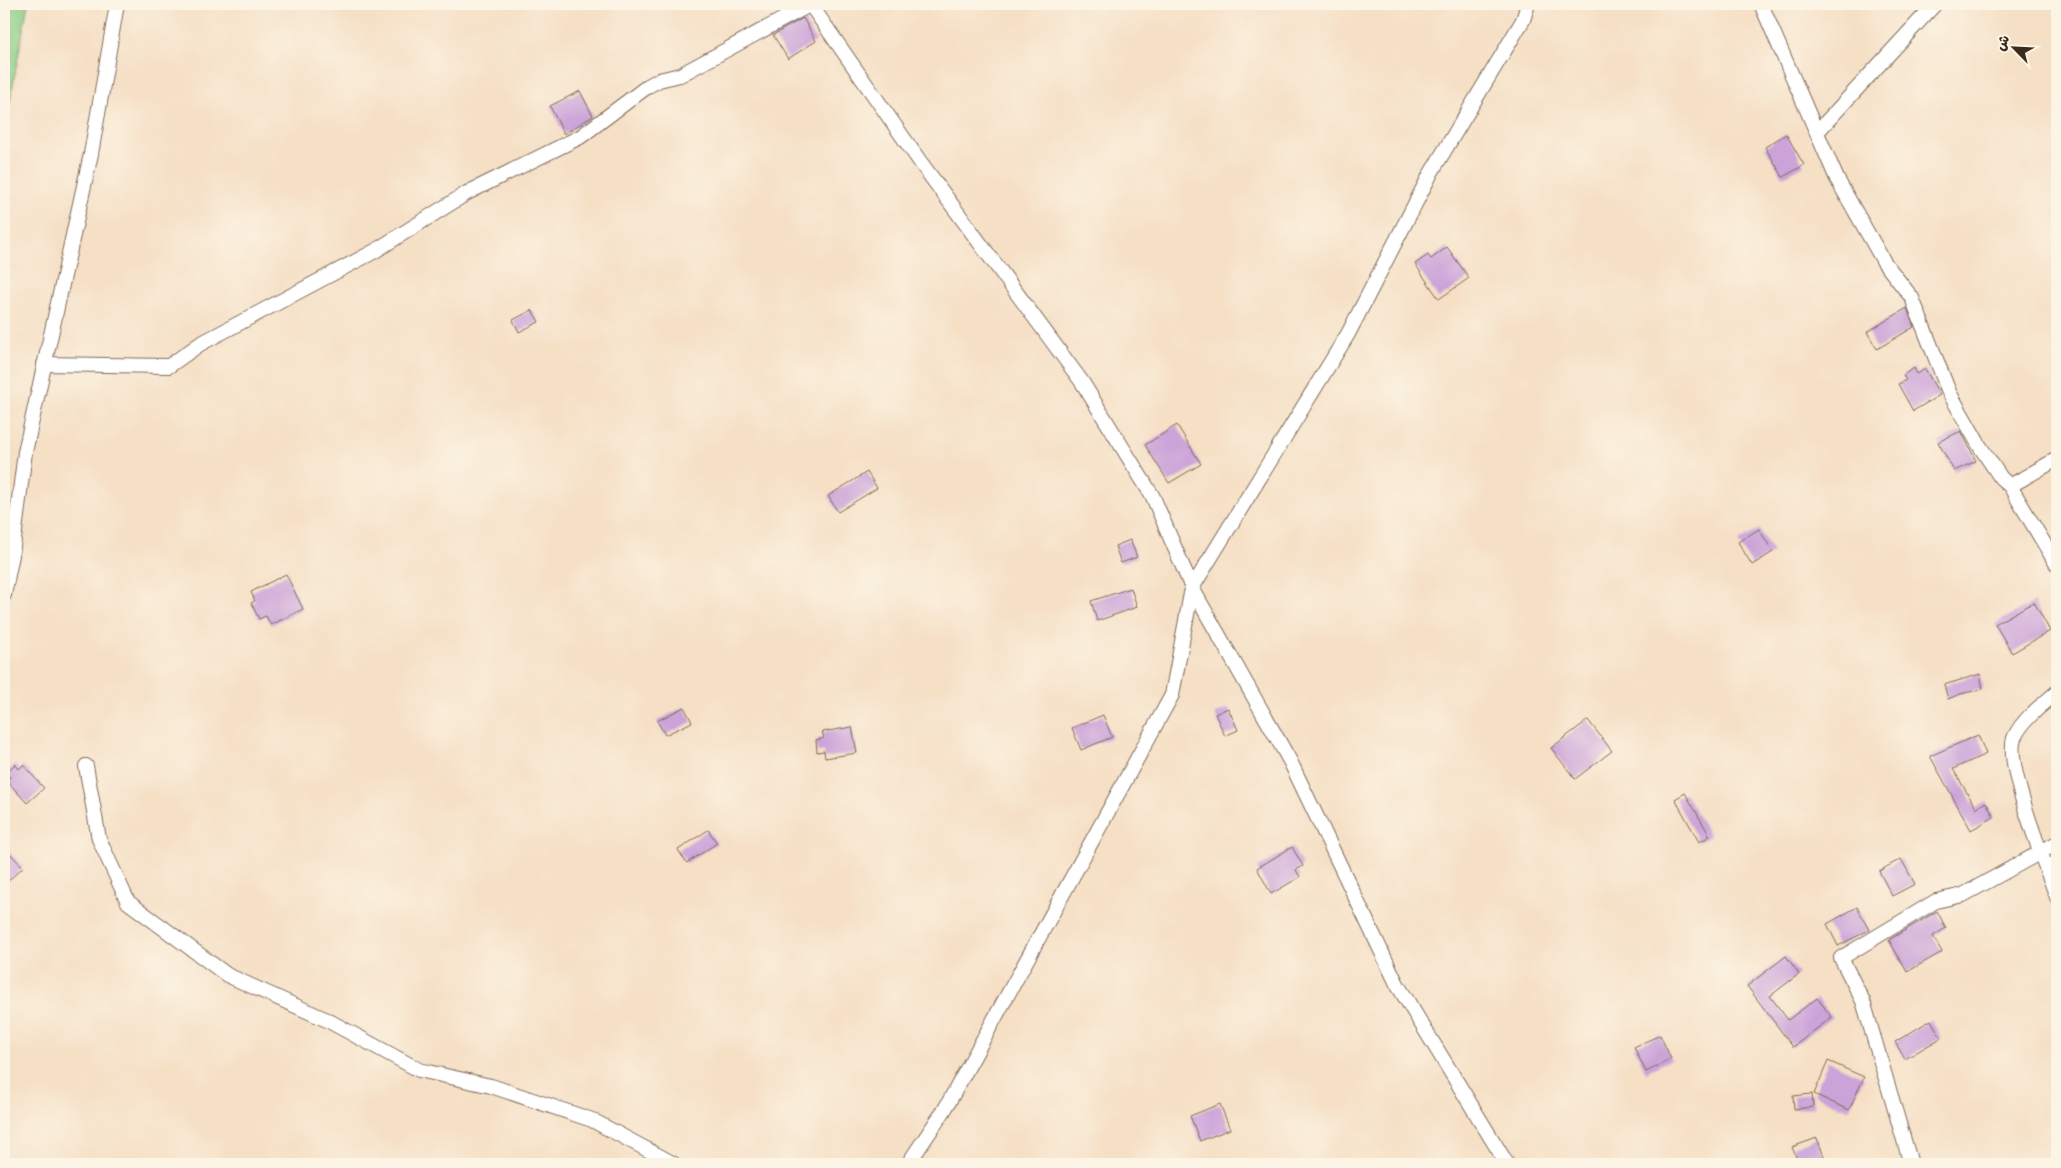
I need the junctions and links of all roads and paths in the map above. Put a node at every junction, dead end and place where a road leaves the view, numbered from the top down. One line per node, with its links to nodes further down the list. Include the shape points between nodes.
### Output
1 (116, 4): 7 (street, via 91,154)
2 (810, 4): 7 (street, via 680,75 648,86 580,138 466,193 375,251 200,344 169,366); 11 (street, via 921,163 1082,382 1153,497)
3 (1528, 4): 11 (street, via 1523,20 1431,173 1348,334)
4 (1761, 4): 6 (street)
5 (1935, 4): 6 (street)
6 (1818, 131): 9 (street, via 1837,179 1884,262 1912,298 1950,392 2001,478)
7 (44, 364): 12 (street, via 24,452)
8 (2057, 458): 9 (street)
9 (2010, 486): 10 (street)
10 (2057, 565)
11 (1192, 588): 19 (street, via 1172,695 945,1109); 20 (street, via 1290,761 1397,984)
12 (4, 595)
13 (2057, 692): 16 (street, via 2035,711 2014,737 2012,762)
14 (86, 766): 18 (street, via 99,838 128,902 227,975 327,1020 419,1070 491,1086 592,1120)
15 (2057, 843): 16 (street)
16 (2041, 852): 17 (street); 21 (street, via 1963,895 1936,901 1841,958 1863,1000)
17 (2057, 897)
18 (674, 1164)
19 (908, 1164)
20 (1507, 1164)
21 (1911, 1164)

